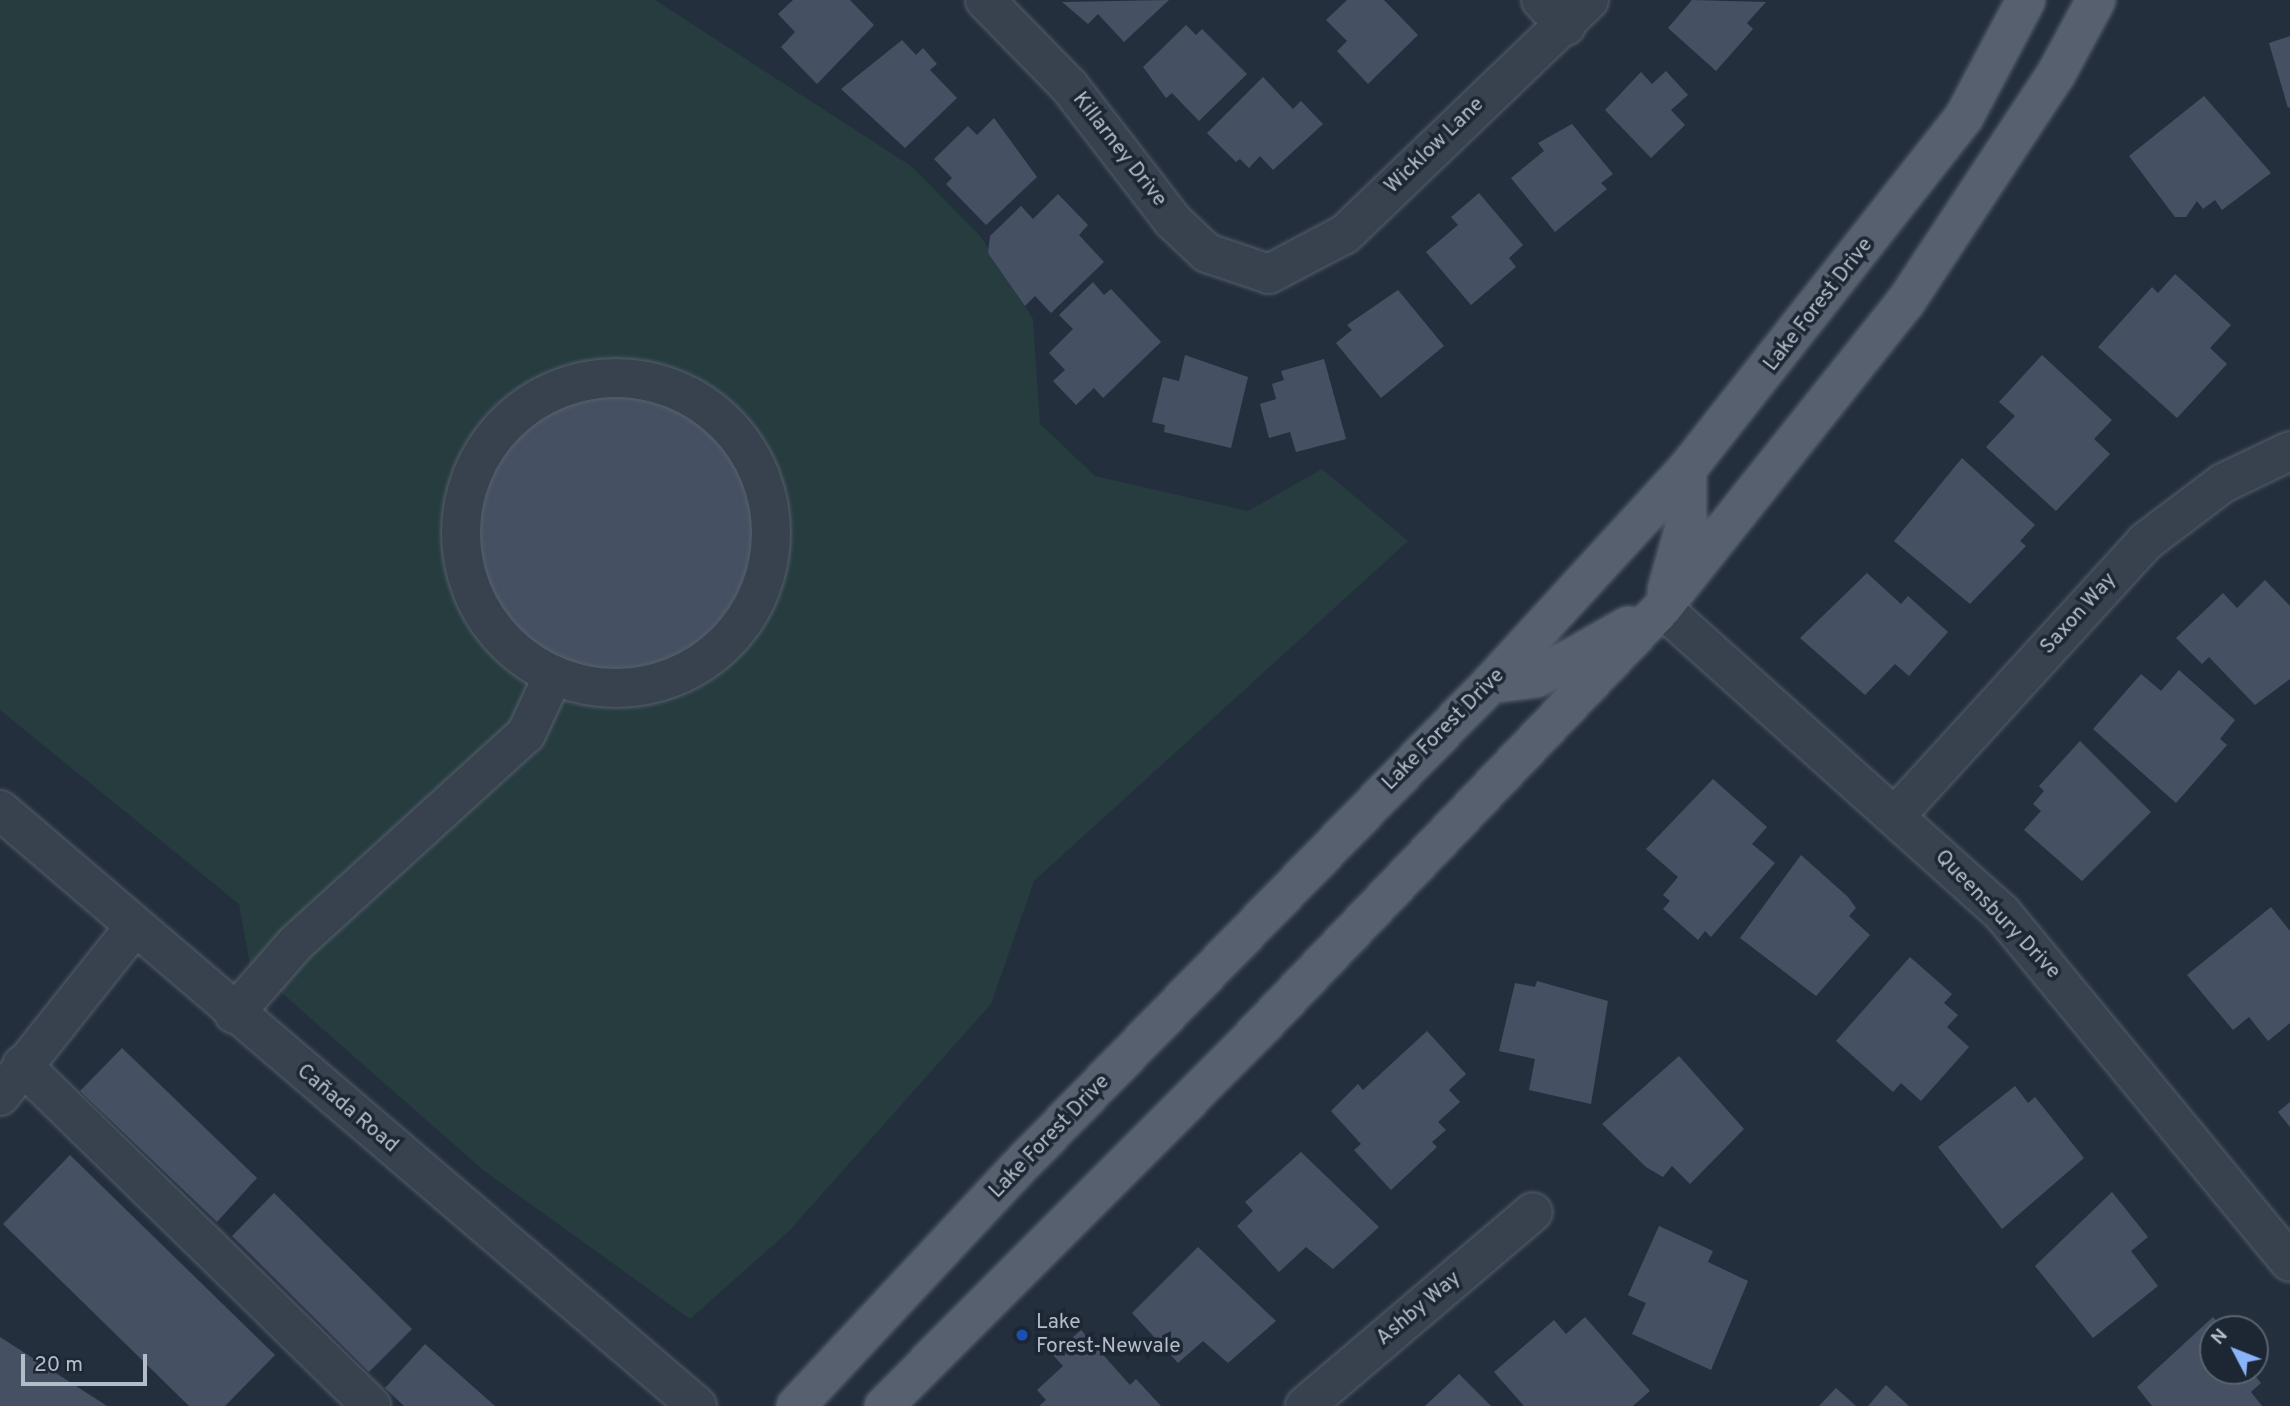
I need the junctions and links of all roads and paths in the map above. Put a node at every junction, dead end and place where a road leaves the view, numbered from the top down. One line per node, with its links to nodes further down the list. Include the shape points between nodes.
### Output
1 (985, 0): 5 (street, Killarney Drive, via 1069,86 1173,221 1207,253)
2 (2026, 0): 7 (main road, Lake Forest Drive, via 1964,117)
3 (2096, 0): 8 (main road, via 2056,74 1905,303)
4 (1565, 9): 5 (street, Wicklow Lane, via 1345,234)
5 (1269, 274)
6 (2290, 451): 12 (street, Saxon Way, via 2223,483 2145,542)
7 (1688, 469): 8 (main road, via 1687,519); 10 (main road, Lake Forest Drive)
8 (1662, 608): 10 (main road, via 1536,678); 12 (street, Queensbury Drive); 22 (main road, via 1250,1039)
9 (554, 676): 9 (street, via 515,653 486,620 467,580 460,536 470,482 483,451 512,416 549,392 591,378 636,378 679,389 716,412 746,446 760,476 772,529 767,573 741,623 720,648 683,673 641,686 596,688); 14 (street, via 526,734 296,943)
10 (1490, 684): 21 (main road, Lake Forest Drive, via 1018,1168)
11 (0, 810): 13 (street, Cañada Road)
12 (1898, 814): 18 (street, Queensbury Drive, via 2002,913)
13 (133, 929): 14 (street, Cañada Road); 15 (street)
14 (234, 1014): 20 (street, Cañada Road)
15 (22, 1065): 16 (street); 19 (street)
16 (0, 1096)
17 (1533, 1212): 23 (street, Ashby Way)
18 (2290, 1262)
19 (371, 1406)
20 (697, 1406)
21 (796, 1406)
22 (884, 1406)
23 (1305, 1406)

